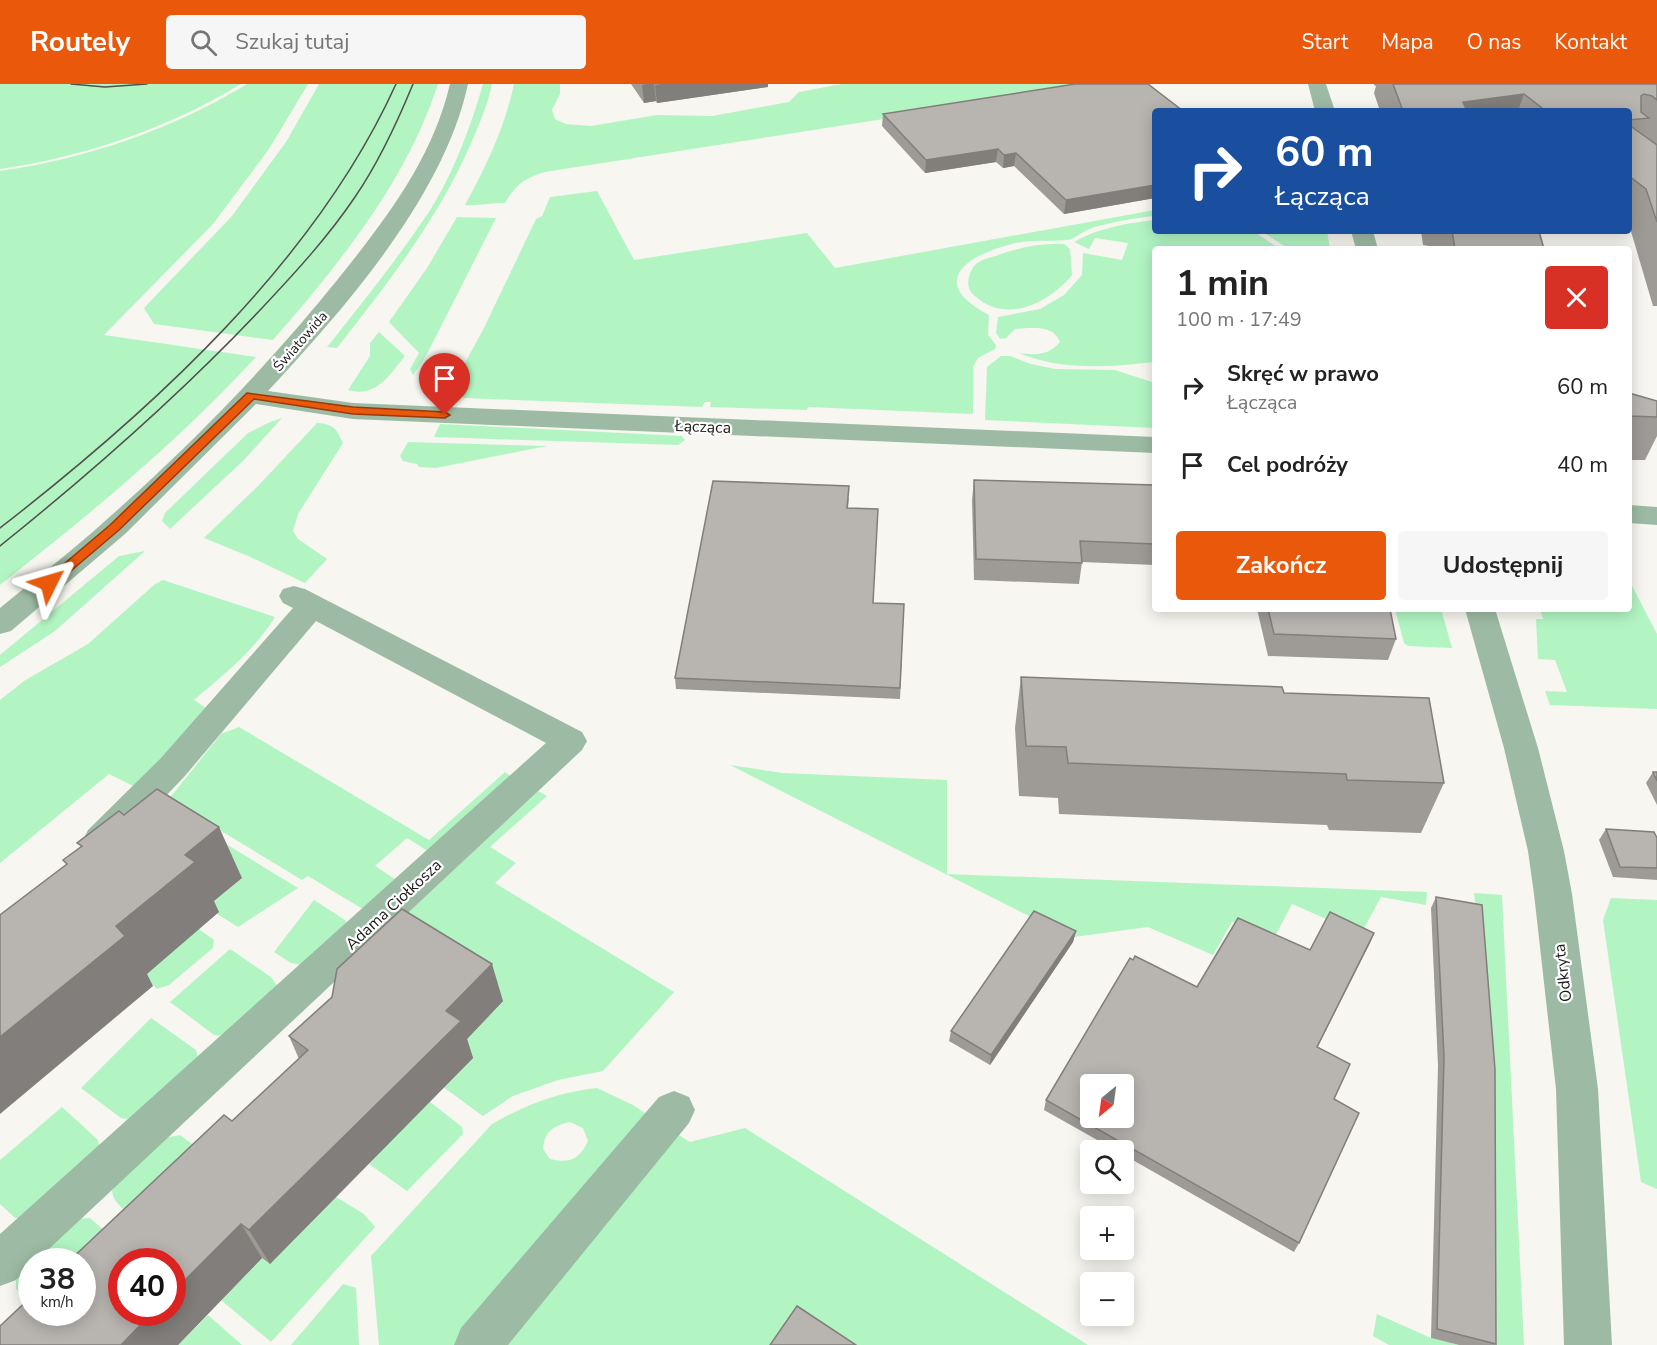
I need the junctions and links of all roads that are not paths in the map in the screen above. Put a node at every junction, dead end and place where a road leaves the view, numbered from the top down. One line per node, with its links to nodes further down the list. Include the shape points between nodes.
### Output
1 (459, 84): 4 (street, Światowida, via 455,109 430,164 393,225 331,305)
2 (1317, 84): 3 (street)
3 (1324, 108)
4 (251, 396): 5 (street, Łącząca, via 353,411); 9 (street, Światowida, via 114,528)
5 (1152, 445)
6 (1632, 514): 7 (street)
7 (1657, 516)
8 (1481, 612): 14 (street, Odkryta, via 1521,748 1553,894 1576,1089)
9 (0, 624)
10 (79, 861): 12 (street, Adama Ciołkosza, via 172,768 279,645 303,601 570,741)
11 (674, 1110): 13 (street)
12 (0, 1264)
13 (478, 1345)
14 (1588, 1345)

